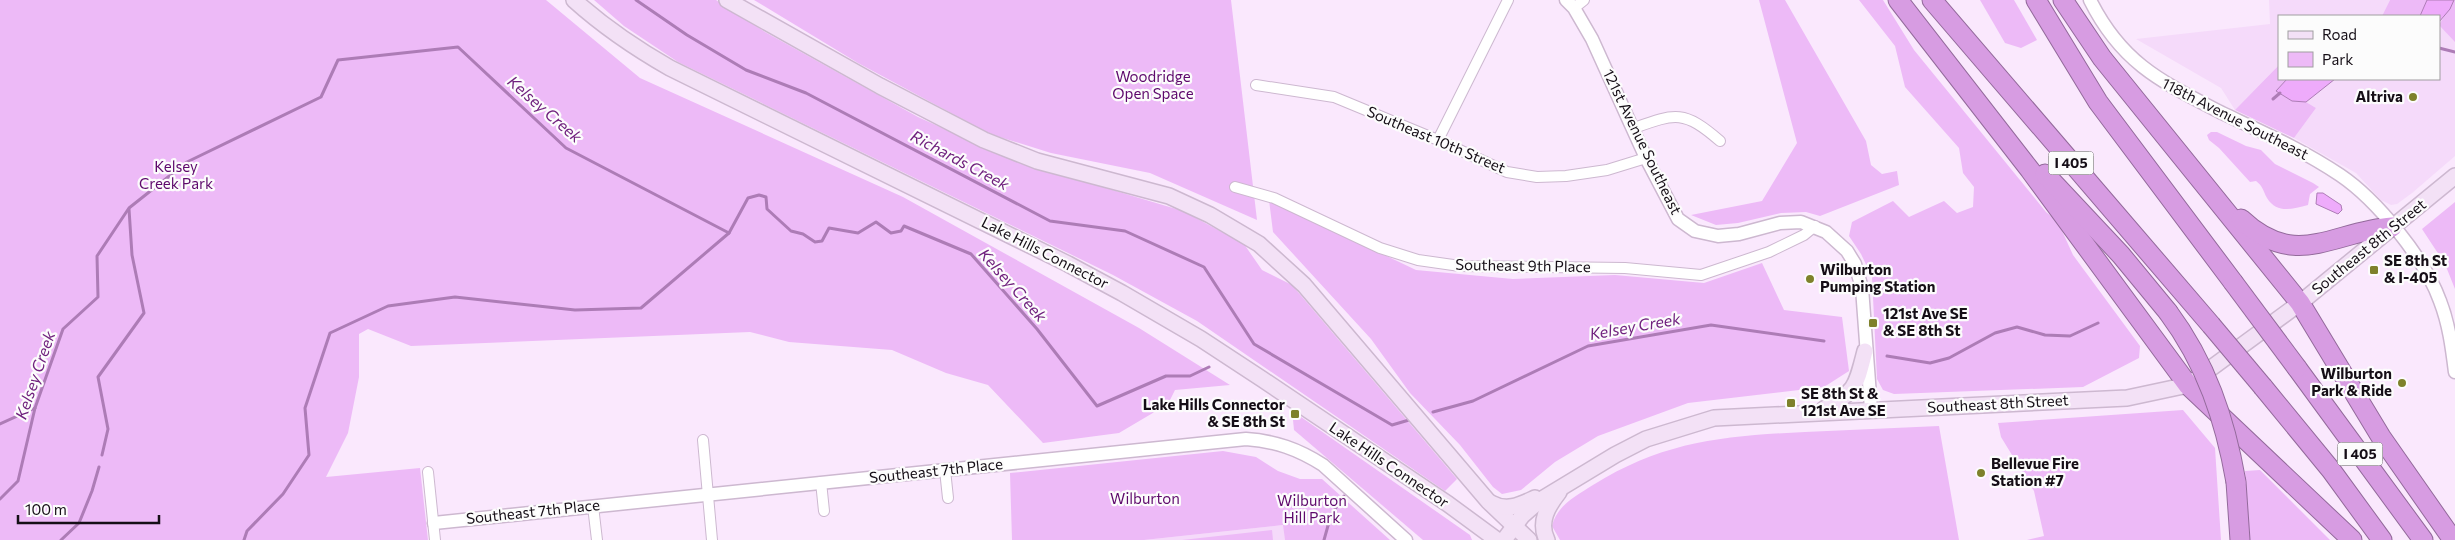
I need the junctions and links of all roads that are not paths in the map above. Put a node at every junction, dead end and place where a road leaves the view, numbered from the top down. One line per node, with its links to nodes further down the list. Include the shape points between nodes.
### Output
1 (574, 0): 44 (main road, Lake Hills Connector, via 630,45 670,68 1068,264 1201,339)
2 (727, 0): 35 (main road, via 984,140 1037,160 1169,196 1253,240 1304,285)
3 (1508, 0): 14 (street)
4 (1584, 0): 10 (street)
5 (1898, 0): 12 (highway)
6 (1932, 0): 50 (highway, I 405, bridge, via 2263,387 2331,470)
7 (2036, 0): 51 (highway, I 405, bridge, via 2098,102)
8 (2063, 0): 18 (highway, via 2102,58)
9 (2090, 0): 21 (street, 118th Avenue Southeast, via 2114,39 2149,73 2177,91 2323,164 2363,193)
10 (1570, 4): 13 (street, 121st Avenue Southeast, via 1592,40)
11 (1256, 85): 14 (street, Southeast 10th Street, via 1334,98)
12 (1975, 97): 25 (highway); 48 (highway, bridge, via 2121,255 2183,332 2202,366 2226,428 2236,482)
13 (1634, 128): 15 (street, via 1665,117 1682,116 1701,125); 16 (street, 121st Avenue Southeast)
14 (1438, 140): 16 (street, Southeast 10th Street, via 1507,172 1537,177 1589,173)
15 (1720, 141)
16 (1646, 158): 20 (street, 121st Avenue Southeast, via 1678,219 1706,235 1729,236 1790,222)
17 (2455, 176): 21 (main road, Southeast 8th Street)
18 (2199, 180): 21 (highway, via 2255,232 2281,243 2312,246 2357,232); 22 (highway)
19 (1235, 187): 20 (street, Southeast 9th Place, via 1274,198 1380,248 1418,260 1460,266 1625,268 1701,274 1769,252)
20 (1815, 226): 23 (street, 121st Avenue Southeast, via 1837,240 1859,274 1864,303)
21 (2392, 227): 22 (main road, Southeast 8th Street); 24 (street, 118th Avenue Southeast, via 2436,289 2446,319)
22 (2300, 303): 25 (main road, Southeast 8th Street); 52 (highway, via 2367,416)
23 (1865, 351): 26 (street, 121st Avenue Southeast); 27 (main road, via 1852,389 1844,398)
24 (2455, 372)
25 (2188, 385): 26 (main road, Southeast 8th Street, via 2127,398); 49 (highway)
26 (1871, 410): 27 (main road, Southeast 8th Street)
27 (1819, 412): 32 (main road, Southeast 8th Street, via 1714,418 1676,429 1646,439)
28 (703, 440): 33 (street)
29 (946, 470): 31 (street, Southeast 7th Place); 34 (street); 43 (street, Southeast 7th Place, via 1246,439 1266,441 1296,450 1323,465)
30 (428, 472): 38 (street)
31 (821, 482): 33 (street, Southeast 7th Place); 37 (street)
32 (1564, 486): 35 (main road, via 1512,508 1501,508); 39 (main road, Southeast 8th Street, via 1539,501); 47 (main road, via 1545,514)
33 (708, 493): 36 (street, Southeast 7th Place); 42 (street)
34 (948, 498)
35 (1488, 501): 39 (main road)
36 (593, 506): 38 (street, Southeast 7th Place); 41 (street)
37 (824, 511)
38 (434, 522): 40 (street)
39 (1513, 527): 45 (main road, Southeast 8th Street); 46 (main road)
40 (435, 540)
41 (597, 540)
42 (712, 540)
43 (1406, 540)
44 (1497, 540)
45 (1504, 540)
46 (1529, 540)
47 (1547, 540)
48 (2240, 540)
49 (2352, 540)
50 (2382, 540)
51 (2423, 540)
52 (2452, 540)

